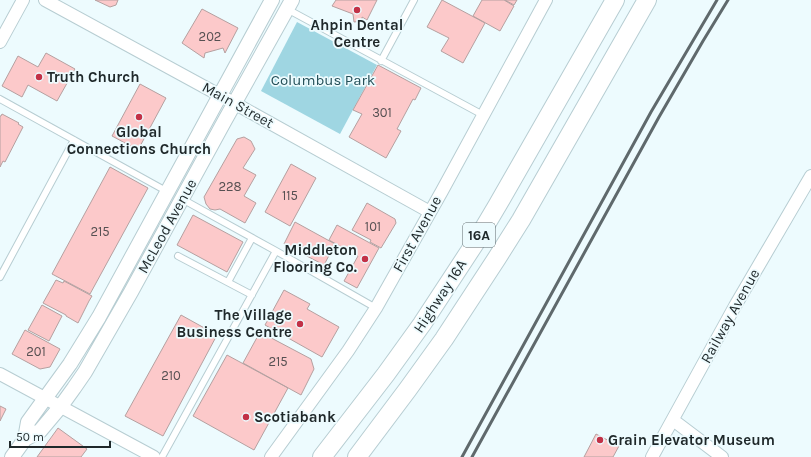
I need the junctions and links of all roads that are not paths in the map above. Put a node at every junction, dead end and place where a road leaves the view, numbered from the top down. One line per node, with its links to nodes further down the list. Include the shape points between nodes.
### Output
1 (23, 0): 9 (street)
2 (45, 0): 11 (street, Main Street)
3 (271, 0): 11 (street, McLeod Avenue)
4 (414, 0): 10 (lane)
5 (546, 0): 14 (street, First Avenue)
6 (615, 0): 36 (main road, Highway 16A / 16A, via 475,243 422,324)
7 (647, 0): 31 (main road, Highway 16A / 16A, via 521,220 440,345)
8 (289, 5): 10 (lane); 13 (street, McLeod Avenue)
9 (0, 42)
10 (381, 61): 14 (lane)
11 (220, 95): 13 (street, Main Street); 17 (street, McLeod Avenue)
12 (0, 99): 15 (lane)
13 (234, 103): 18 (street, McLeod Avenue); 19 (street, Main Street)
14 (483, 115): 19 (street, First Avenue)
15 (74, 140): 17 (lane); 23 (lane)
16 (811, 176): 30 (street, Railway Avenue, via 735,306)
17 (168, 192): 28 (street, McLeod Avenue, via 99,317)
18 (182, 199): 20 (lane); 29 (street, McLeod Avenue, via 107,336)
19 (430, 212): 26 (street, First Avenue)
20 (252, 238): 21 (lane); 24 (lane)
21 (276, 251): 25 (lane); 26 (lane)
22 (178, 256): 24 (lane)
23 (0, 277)
24 (228, 282): 25 (lane)
25 (252, 295): 34 (lane)
26 (376, 308): 35 (street, First Avenue, via 348,351)
27 (0, 374): 28 (street)
28 (45, 399): 29 (street); 32 (street, McLeod Avenue, via 28,422)
29 (61, 406): 32 (street, McLeod Avenue, via 40,432); 34 (street)
30 (673, 420): 39 (street, Railway Avenue); 40 (street)
31 (371, 439): 37 (main road, Highway 16A / 16A); 38 (main road)
32 (25, 440): 33 (street, McLeod Avenue)
33 (12, 457)
34 (154, 457)
35 (270, 457)
36 (322, 457)
37 (357, 457)
38 (362, 457)
39 (652, 457)
40 (722, 457)

